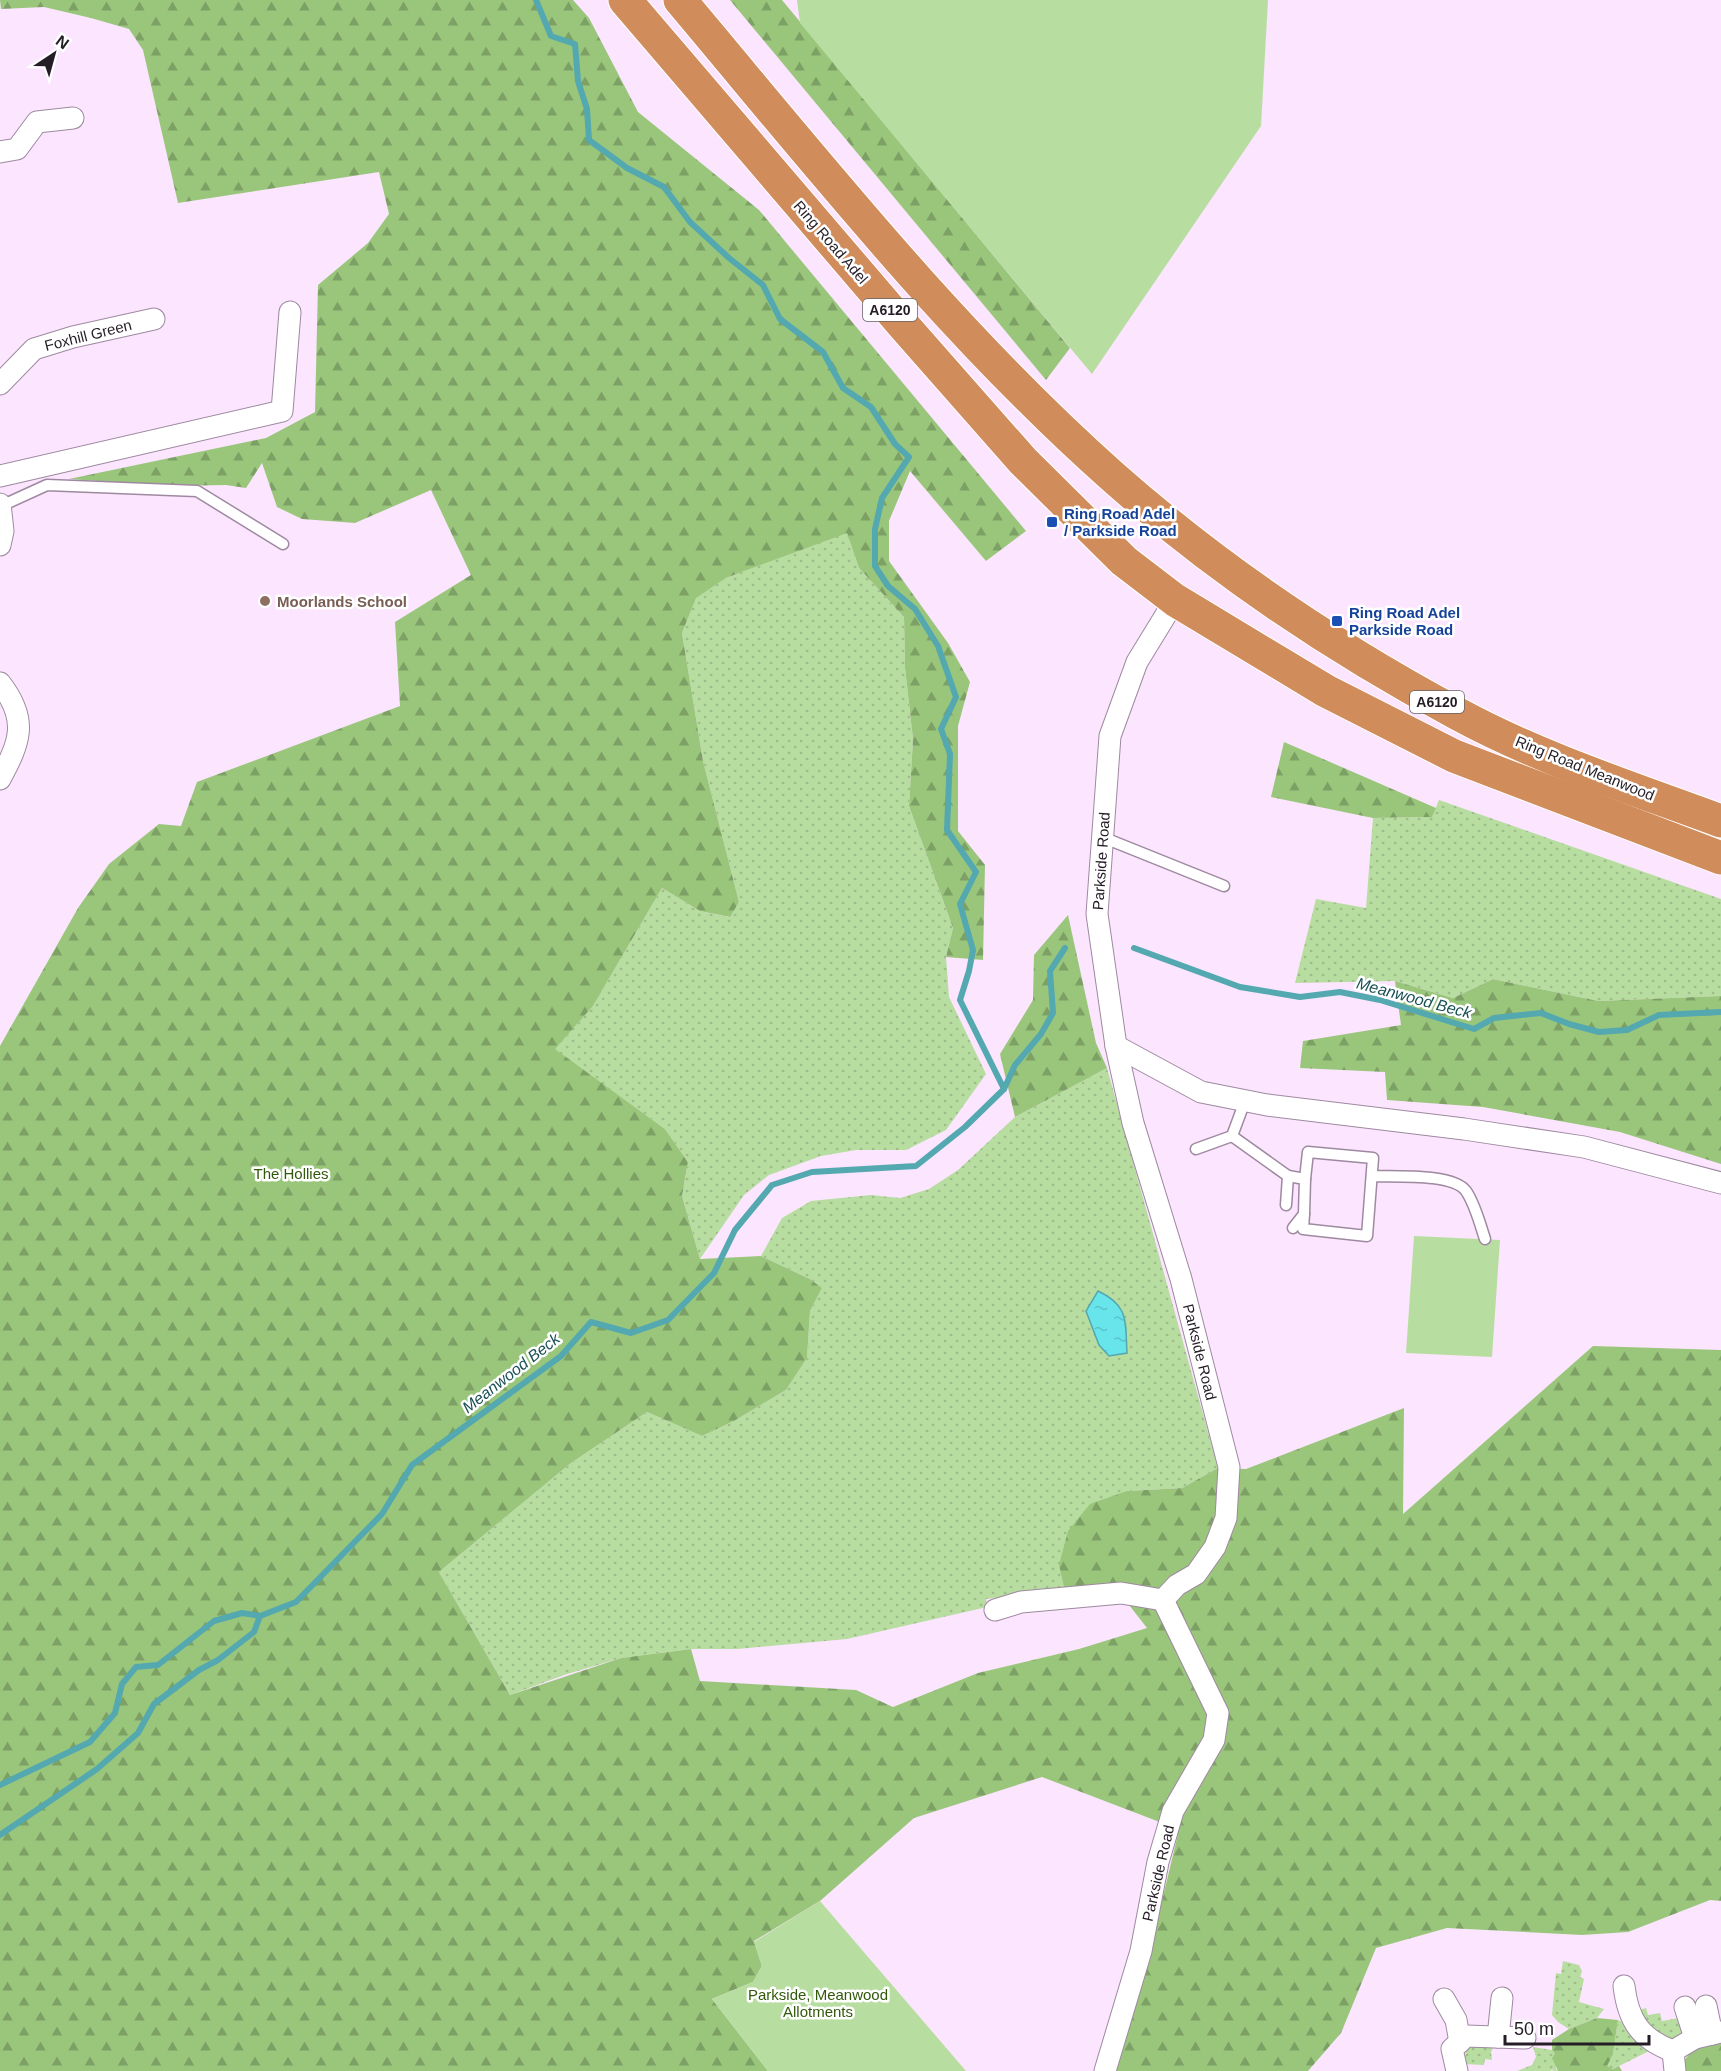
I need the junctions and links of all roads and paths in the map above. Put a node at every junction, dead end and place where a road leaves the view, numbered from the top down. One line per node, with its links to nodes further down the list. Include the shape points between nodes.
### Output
1 (625, 0): 12 (highway, Ring Road Adel / A6120, via 1023,461 1124,561)
2 (680, 0): 15 (highway, Ring Road Meanwood / A6120, via 861,215 990,359 1113,477 1180,532 1343,648 1460,715 1555,760)
3 (73, 118): 4 (street, via 37,122 17,149)
4 (0, 152)
5 (290, 312): 8 (street, via 282,411)
6 (154, 319): 7 (street, Foxhill Green, via 34,349)
7 (0, 384)
8 (0, 476)
9 (0, 505): 10 (lane, via 47,485 197,491); 11 (street)
10 (283, 544)
11 (0, 545)
12 (1175, 600): 16 (street, Parkside Road, via 1137,662 1110,736); 17 (highway, A6120, via 1326,691 1455,756)
13 (0, 683): 14 (street, via 15,708 20,734)
14 (0, 780)
15 (1721, 821)
16 (1102, 837): 18 (lane); 19 (street, Parkside Road, via 1097,914)
17 (1721, 858)
18 (1224, 886)
19 (1116, 1046): 20 (street, via 1201,1092); 31 (street, Parkside Road, via 1133,1123 1181,1279 1229,1467 1226,1518 1215,1547 1196,1574)
20 (1245, 1101): 21 (lane); 26 (street, via 1584,1147)
21 (1232, 1136): 22 (lane); 23 (lane)
22 (1196, 1149)
23 (1288, 1176): 25 (lane); 27 (lane)
24 (1372, 1176): 25 (lane, via 1373,1158 1308,1152); 28 (lane, via 1367,1236 1303,1229); 30 (lane, via 1459,1183 1467,1192)
25 (1305, 1179): 28 (lane)
26 (1721, 1183)
27 (1286, 1204)
28 (1304, 1214): 29 (lane)
29 (1293, 1228)
30 (1485, 1239)
31 (1162, 1600): 32 (street, via 1121,1593 1021,1602); 43 (street, Parkside Road, via 1218,1713 1214,1740 1173,1810 1158,1862 1141,1951)
32 (995, 1610)
33 (1624, 1986): 42 (street, via 1627,2007 1621,2013)
34 (1502, 1998): 39 (street)
35 (1444, 1999): 41 (street, via 1456,2020)
36 (1706, 2006): 38 (street)
37 (1685, 2007): 38 (street)
38 (1709, 2035): 42 (street)
39 (1498, 2037): 40 (street); 41 (street, via 1466,2036)
40 (1525, 2038)
41 (1455, 2060)
42 (1674, 2061)
43 (1105, 2071)

